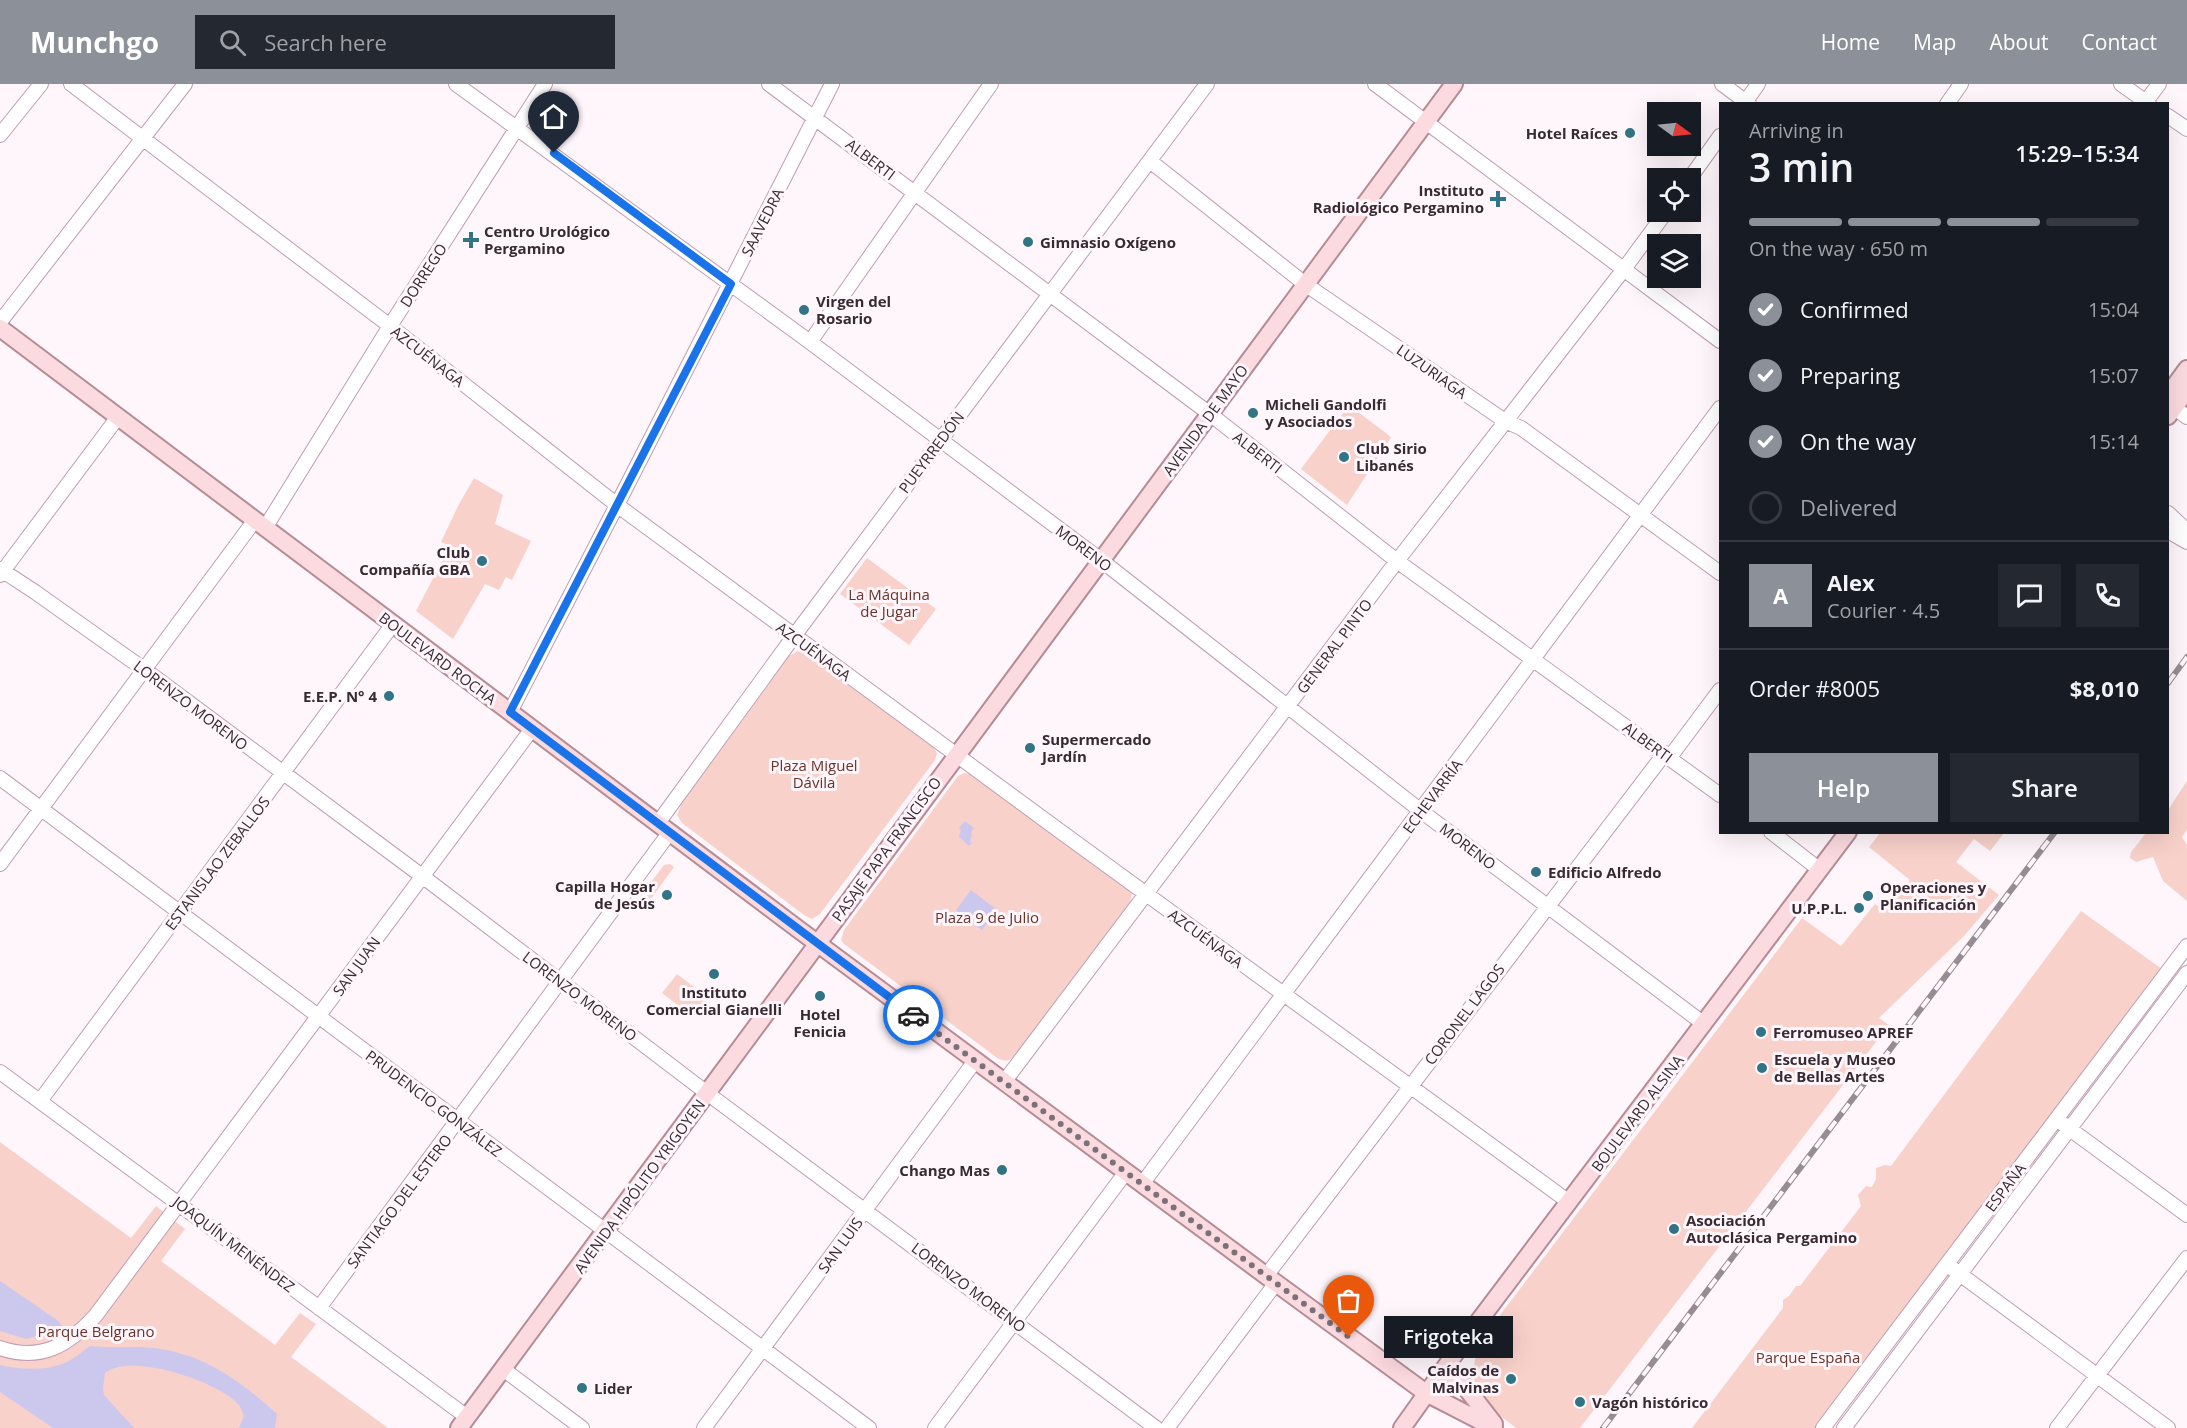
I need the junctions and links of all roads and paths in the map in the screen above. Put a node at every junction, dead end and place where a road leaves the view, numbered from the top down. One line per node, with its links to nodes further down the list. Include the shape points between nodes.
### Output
1 (41, 84): 27 (street)
2 (71, 84): 29 (street, AZCUÉNAGA)
3 (185, 84): 29 (street)
4 (456, 84): 25 (street, MORENO)
5 (545, 84): 25 (street, DORREGO)
6 (770, 84): 22 (street, ALBERTI)
7 (832, 84): 22 (street, SAAVEDRA)
8 (991, 84): 32 (street)
9 (1207, 84): 30 (street, PUEYRREDÓN)
10 (1375, 84): 24 (street)
11 (1454, 84): 24 (main road, AVENIDA DE MAYO)
12 (1722, 84): 17 (street)
13 (1758, 84): 18 (street)
14 (1961, 84): 19 (street)
15 (2121, 84): 20 (street)
16 (2158, 84): 21 (street)
17 (1745, 102)
18 (1747, 102)
19 (1948, 102)
20 (2146, 102)
21 (2148, 102)
22 (815, 117): 32 (street, ALBERTI); 35 (street, SAAVEDRA)
23 (2169, 117): 26 (street)
24 (1425, 122): 34 (street); 36 (main road, AVENIDA DE MAYO)
25 (518, 127): 35 (street, MORENO); 39 (street, DORREGO)
26 (2187, 129)
27 (0, 135)
28 (1719, 137): 31 (street)
29 (143, 138): 38 (street); 39 (street, AZCUÉNAGA)
30 (1150, 161): 36 (street, LUZURIAGA); 37 (street, PUEYRREDÓN)
31 (1697, 168)
32 (915, 192): 37 (street, ALBERTI); 42 (street)
33 (1659, 222): 34 (street, GENERAL PINTO)
34 (1624, 269): 41 (street); 49 (street, GENERAL PINTO)
35 (731, 284): 42 (street, MORENO); 51 (street, SAAVEDRA)
36 (1305, 284): 47 (main road, AVENIDA DE MAYO); 49 (street, LUZURIAGA)
37 (1050, 292): 47 (street, ALBERTI); 50 (street, PUEYRREDÓN)
38 (0, 322)
39 (390, 326): 51 (street, AZCUÉNAGA); 54 (street, DORREGO)
40 (0, 328): 48 (main road, BOULEVARD ROCHA)
41 (1719, 340)
42 (810, 342): 50 (street, MORENO)
43 (2187, 369): 45 (main road)
44 (2187, 390): 45 (main road)
45 (2173, 408)
46 (1719, 409): 52 (street, ECHEVARRÍA)
47 (1210, 414): 58 (main road, AVENIDA DE MAYO); 59 (street, ALBERTI)
48 (118, 417): 54 (main road, BOULEVARD ROCHA); 60 (street)
49 (1505, 421): 52 (street, LUZURIAGA, via 1521,428); 59 (street, GENERAL PINTO)
50 (940, 440): 58 (street, MORENO); 63 (street, PUEYRREDÓN)
51 (617, 506): 63 (street, AZCUÉNAGA); 68 (street, SAAVEDRA)
52 (1641, 514): 61 (street, LUZURIAGA); 64 (street, ECHEVARRÍA)
53 (2169, 514): 55 (street)
54 (260, 524): 62 (main road, BOULEVARD ROCHA); 65 (street, DORREGO)
55 (2187, 531)
56 (2169, 532): 57 (street)
57 (2187, 542)
58 (1102, 561): 67 (street, MORENO); 70 (main road, AVENIDA DE MAYO)
59 (1397, 561): 64 (street, ALBERTI); 67 (street, GENERAL PINTO)
60 (1, 572): 65 (street, LORENZO MORENO)
61 (1719, 572)
62 (393, 624): 68 (main road, BOULEVARD ROCHA); 72 (street, ESTANISLAO ZEBALLOS)
63 (794, 636): 70 (street, AZCUÉNAGA); 77 (street, PUEYRREDÓN)
64 (1534, 659): 71 (street, ALBERTI); 76 (street, ECHEVARRÍA)
65 (145, 670): 72 (street, LORENZO MORENO); 75 (street, DORREGO)
66 (1719, 691): 71 (street, CORONEL LAGOS)
67 (1288, 706): 76 (street, MORENO); 83 (street, GENERAL PINTO)
68 (510, 712): 69 (main road, BOULEVARD ROCHA)
69 (532, 729): 77 (main road, BOULEVARD ROCHA); 82 (street, SAN JUAN)
70 (956, 754): 83 (street, AZCUÉNAGA); 86 (main road, PASAJE PAPA FRANCISCO)
71 (1667, 755): 74 (street, ALBERTI); 84 (street, CORONEL LAGOS)
72 (284, 773): 82 (street, LORENZO MORENO); 85 (street, ESTANISLAO ZEBALLOS)
73 (0, 778): 75 (street, PRUDENCIO GONZÁLEZ)
74 (1719, 794)
75 (42, 810): 80 (street, DORREGO); 85 (street, PRUDENCIO GONZÁLEZ)
76 (1421, 811): 84 (street, MORENO); 91 (street, ECHEVARRÍA)
77 (664, 828): 86 (main road, BOULEVARD ROCHA); 90 (street, SANTIAGO DEL ESTERO)
78 (1774, 834): 81 (street)
79 (1847, 834): 81 (main road, BOULEVARD ALSINA)
80 (0, 864)
81 (1820, 870): 93 (main road, BOULEVARD ALSINA)
82 (422, 876): 90 (street, LORENZO MORENO); 92 (street, SAN JUAN)
83 (1146, 893): 91 (street, AZCUÉNAGA); 96 (street, GENERAL PINTO)
84 (1547, 905): 93 (street, MORENO); 97 (street, CORONEL LAGOS)
85 (180, 912): 92 (street, PRUDENCIO GONZÁLEZ); 99 (street, ESTANISLAO ZEBALLOS)
86 (817, 943): 94 (main road, BOULEVARD ROCHA); 98 (main road, AVENIDA HIPÓLITO YRIGOYEN)
87 (2187, 946): 88 (street, ESPAÑA)
88 (2170, 969): 89 (street); 100 (street, ESPAÑA)
89 (2186, 978): 102 (street, ESPAÑA)
90 (561, 981): 98 (street, LORENZO MORENO); 101 (street, SANTIAGO DEL ESTERO)
91 (1283, 994): 97 (street, AZCUÉNAGA); 104 (street, ECHEVARRÍA)
92 (319, 1017): 101 (street, PRUDENCIO GONZÁLEZ); 106 (street, SAN JUAN)
93 (1704, 1024): 105 (main road, BOULEVARD ALSINA)
94 (975, 1061): 96 (main road, BOULEVARD ROCHA); 107 (street, SAN LUIS)
95 (0, 1072): 99 (street, JOAQUÍN MENÉNDEZ)
96 (1004, 1082): 103 (main road, BOULEVARD ROCHA)
97 (1410, 1086): 105 (street, AZCUÉNAGA); 113 (street, CORONEL LAGOS)
98 (707, 1093): 107 (street, LORENZO MORENO); 109 (main road, AVENIDA HIPÓLITO YRIGOYEN)
99 (40, 1101): 106 (street, JOAQUÍN MENÉNDEZ)
100 (2056, 1119): 102 (street); 111 (street, ESPAÑA)
101 (458, 1122): 109 (street, PRUDENCIO GONZÁLEZ); 114 (street, SANTIAGO DEL ESTERO)
102 (2069, 1128): 108 (street); 112 (street, ESPAÑA)
103 (1126, 1172): 104 (main road, BOULEVARD ROCHA); 115 (street)
104 (1142, 1184): 113 (main road, BOULEVARD ROCHA)
105 (1569, 1202): 119 (main road, BOULEVARD ALSINA)
106 (179, 1203): 114 (street, JOAQUÍN MENÉNDEZ); 116 (street, SAN JUAN, via 96,1315 74,1337 39,1353)
107 (866, 1210): 115 (street, LORENZO MORENO); 117 (street, SAN LUIS)
108 (2187, 1215)
109 (606, 1231): 117 (street, PRUDENCIO GONZÁLEZ); 118 (main road, AVENIDA HIPÓLITO YRIGOYEN)
110 (2187, 1258): 120 (street)
111 (1947, 1264): 112 (street); 131 (street, ESPAÑA)
112 (1960, 1274): 120 (street); 132 (street, ESPAÑA)
113 (1271, 1279): 121 (main road, BOULEVARD ROCHA); 128 (street, CORONEL LAGOS)
114 (319, 1308): 122 (street, JOAQUÍN MENÉNDEZ)
115 (1014, 1322): 126 (street); 127 (street, LORENZO MORENO)
116 (0, 1348)
117 (763, 1349): 124 (street, SAN LUIS); 125 (street, PRUDENCIO GONZÁLEZ)
118 (503, 1369): 122 (main road, AVENIDA HIPÓLITO YRIGOYEN); 123 (street)
119 (1444, 1369): 121 (main road, BOULEVARD ALSINA); 130 (main road, via 1463,1384)
120 (2098, 1375): 133 (street); 134 (street)
121 (1426, 1394): 129 (main road, BOULEVARD ALSINA); 130 (main road, BOULEVARD ROCHA)
122 (463, 1423)
123 (582, 1428)
124 (704, 1428)
125 (869, 1428)
126 (935, 1428)
127 (1156, 1428)
128 (1167, 1428)
129 (1402, 1428)
130 (1496, 1428)
131 (1823, 1428)
132 (1844, 1428)
133 (2058, 1428)
134 (2168, 1428)

